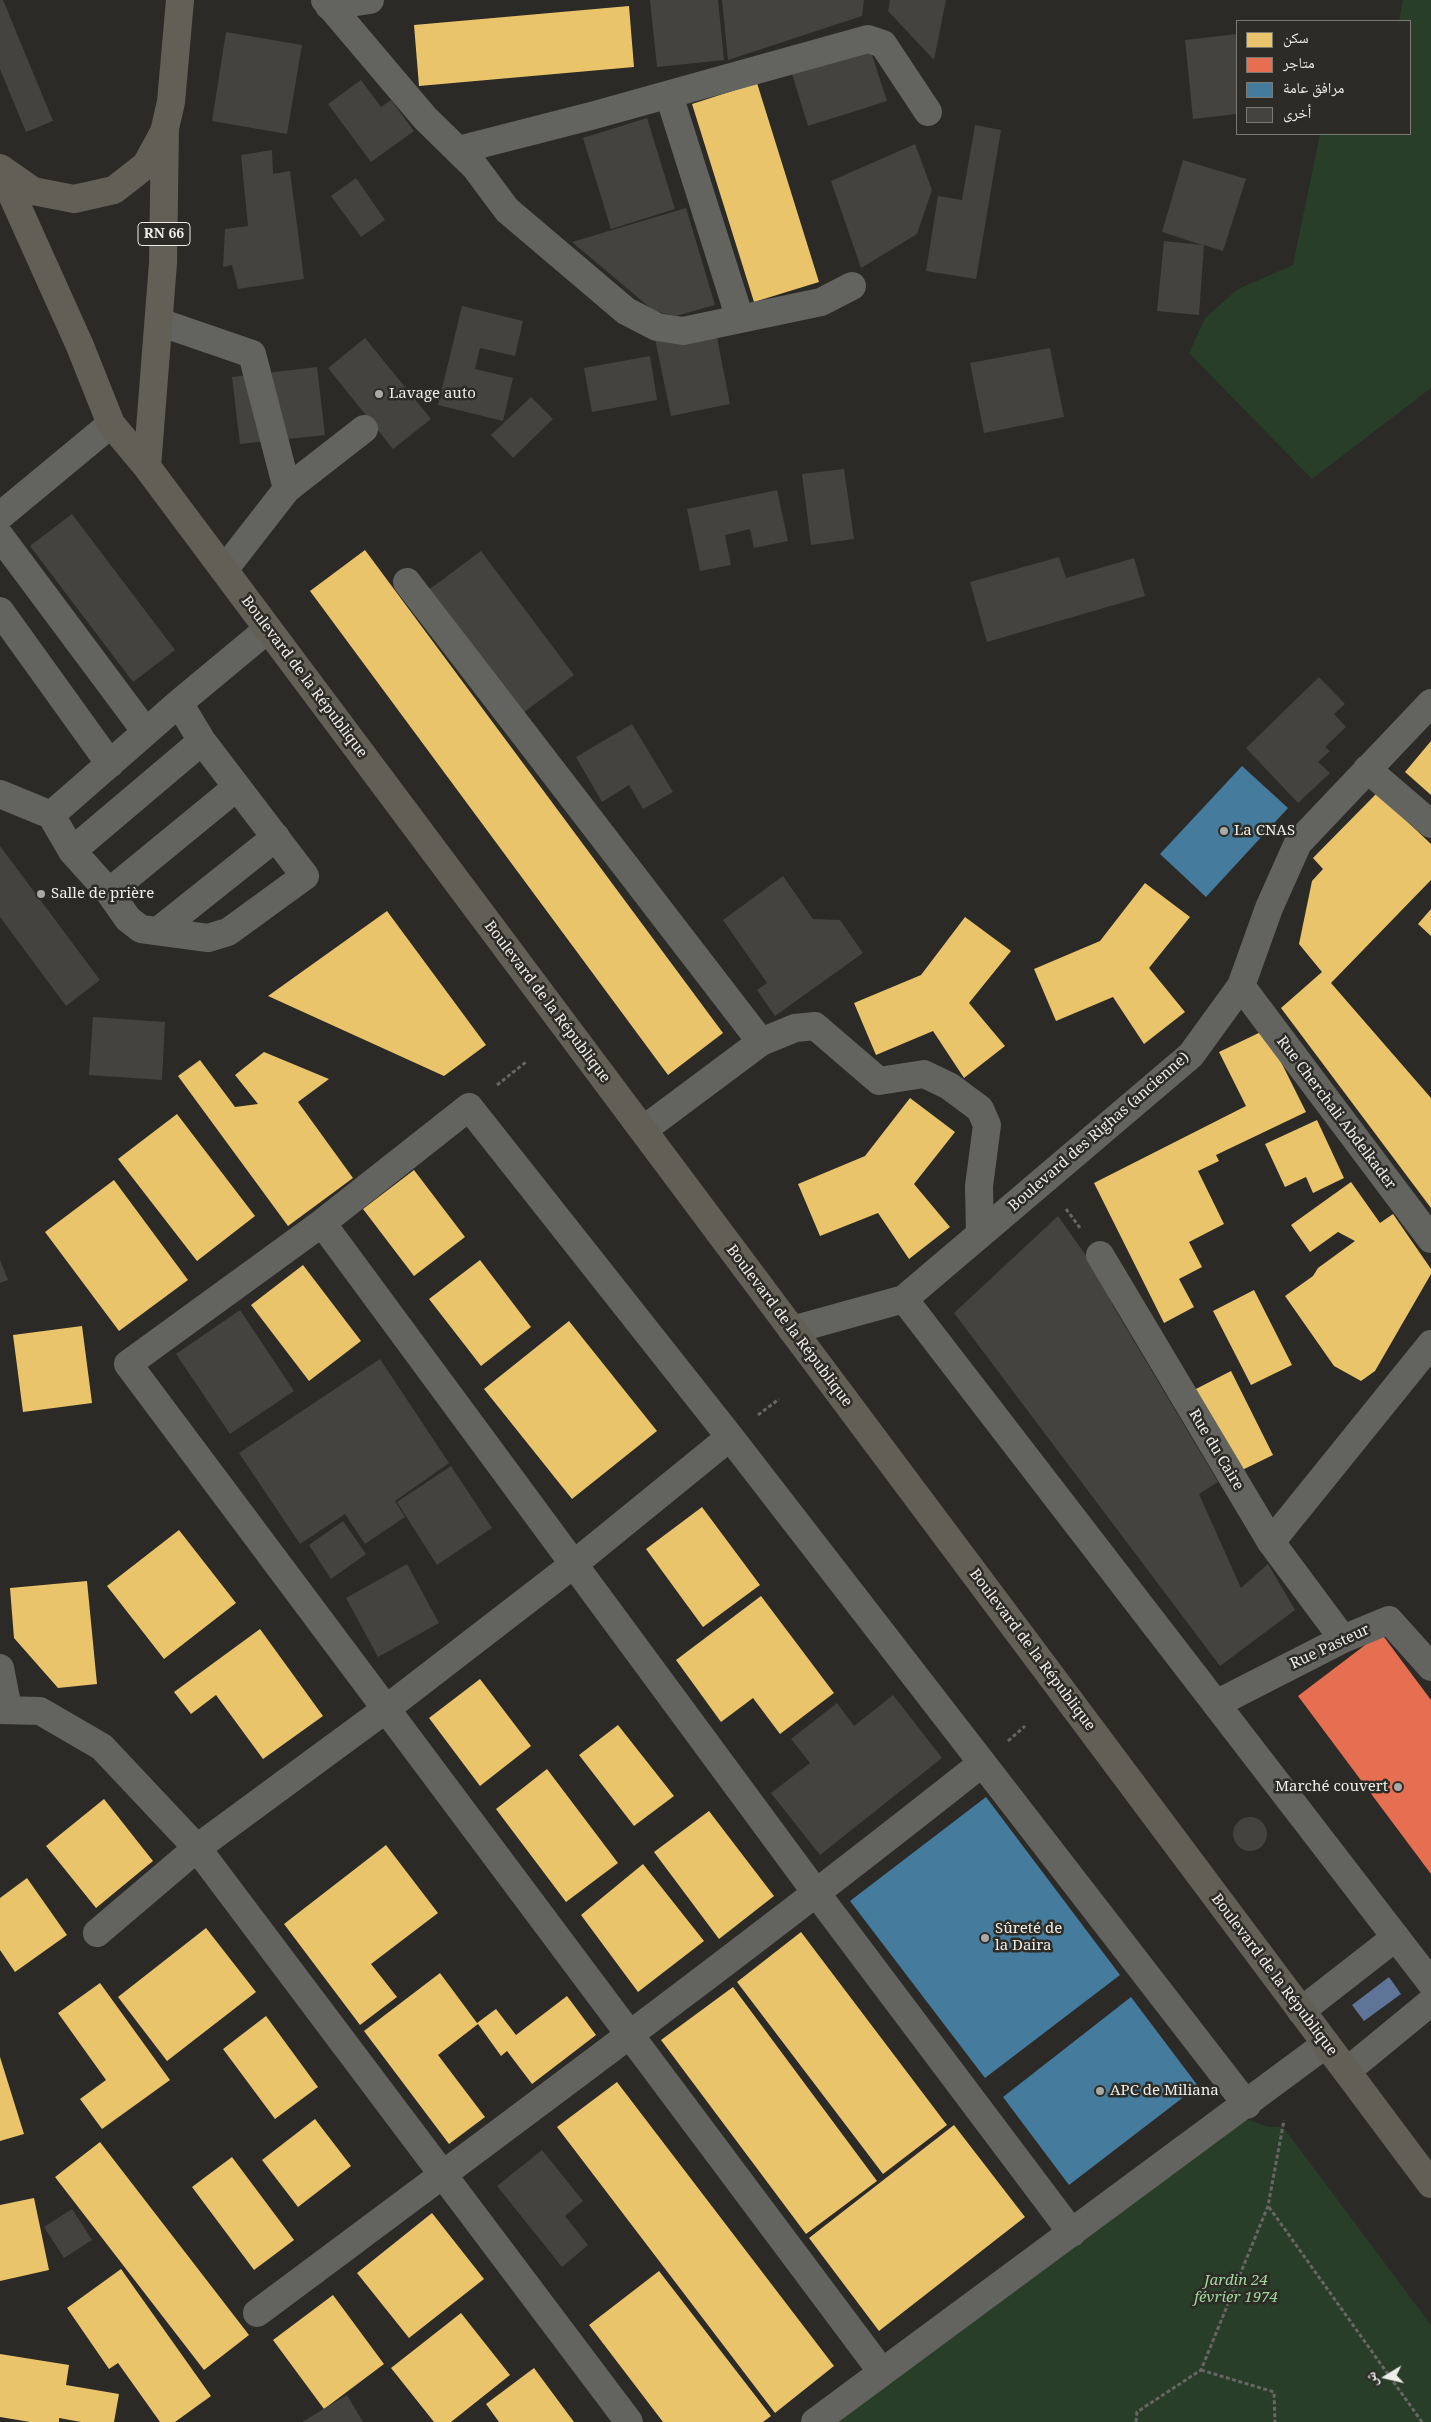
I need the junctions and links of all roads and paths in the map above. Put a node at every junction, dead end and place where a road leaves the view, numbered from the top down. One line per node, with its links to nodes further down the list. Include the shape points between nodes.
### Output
1 (180, 0): 6 (main road, RN 66, via 171,102)
2 (370, 0): 3 (street)
3 (327, 3): 7 (street, via 425,118)
4 (669, 95): 5 (street, via 868,39 883,44); 7 (street); 10 (street)
5 (928, 112)
6 (165, 128): 8 (main road, via 146,165 114,190 74,200 33,191); 11 (main road, RN 66)
7 (458, 150): 10 (street, via 507,210 626,311 657,326 683,331)
8 (0, 168): 12 (main road, Boulevard de la République, via 80,346)
9 (852, 286): 10 (street, via 821,302)
10 (740, 319)
11 (159, 322): 14 (main road, RN 66); 15 (street, via 252,354)
12 (111, 424): 14 (main road, Boulevard de la République); 16 (street)
13 (364, 429): 15 (street)
14 (148, 468): 18 (main road, Boulevard de la République)
15 (287, 489): 18 (street)
16 (0, 516)
17 (0, 536): 24 (street)
18 (224, 570): 21 (main road, Boulevard de la République)
19 (407, 582): 37 (street)
20 (0, 610): 26 (street)
21 (268, 629): 22 (street); 38 (main road, Boulevard de la République)
22 (179, 703): 24 (street); 25 (street)
23 (1431, 703): 27 (street, Boulevard des Righas (ancienne))
24 (146, 732): 26 (street)
25 (202, 741): 28 (street); 33 (street)
26 (110, 764): 30 (street)
27 (1368, 769): 31 (street); 36 (street, Boulevard des Righas (ancienne), via 1298,843 1269,908)
28 (237, 787): 32 (street); 34 (street)
29 (0, 794): 30 (street)
30 (51, 815): 33 (street)
31 (1431, 824)
32 (276, 837): 35 (street); 35 (street, via 304,876 228,932 208,938)
33 (72, 851): 34 (street)
34 (109, 892): 35 (street, via 128,919 141,930)
35 (158, 931)
36 (1241, 986): 41 (street, Boulevard des Righas (ancienne), via 1191,1055); 42 (street, Rue Cherchali Abdelkader)
37 (761, 1042): 38 (street); 41 (street, via 795,1028 815,1026 879,1080 924,1074 949,1086 980,1109 987,1125 979,1186)
38 (643, 1130): 45 (main road, Boulevard de la République)
39 (1060, 1202): 43 (path)
40 (322, 1223): 47 (street, via 469,1107); 49 (street); 54 (street, via 128,1364)
41 (980, 1234): 44 (street, Boulevard des Righas (ancienne))
42 (1431, 1239)
43 (1100, 1255): 48 (street, Rue du Caire)
44 (904, 1299): 45 (street, Boulevard des Righas (ancienne)); 53 (street)
45 (792, 1330): 64 (main road, Boulevard de la République)
46 (1431, 1344): 48 (street)
47 (730, 1437): 49 (street); 56 (street)
48 (1271, 1542): 50 (street, Rue du Caire)
49 (574, 1564): 54 (street); 58 (street)
50 (1343, 1640): 51 (street, Rue Pasteur, via 1389,1620); 53 (street, Rue Pasteur)
51 (1431, 1667)
52 (0, 1668): 55 (street)
53 (1216, 1704): 60 (street)
54 (386, 1709): 57 (street); 65 (street)
55 (4, 1710): 57 (street, via 40,1711 102,1747)
56 (981, 1764): 58 (street); 68 (street)
57 (197, 1848): 59 (street); 70 (street)
58 (817, 1894): 65 (street); 73 (street)
59 (97, 1933)
60 (1396, 1937): 61 (street); 64 (street)
61 (1422, 1953): 62 (street)
62 (1431, 1983)
63 (1431, 2002): 67 (street)
64 (1301, 2011): 66 (main road, Boulevard de la République)
65 (630, 2036): 70 (street); 76 (street)
66 (1326, 2044): 67 (main road, Boulevard de la République); 68 (street)
67 (1347, 2071): 71 (main road, Boulevard de la République)
68 (1247, 2105): 73 (street)
69 (1286, 2111): 72 (path)
70 (443, 2174): 74 (street); 77 (street)
71 (1431, 2184)
72 (1268, 2206): 75 (path); 81 (path)
73 (1072, 2233): 76 (street)
74 (257, 2313)
75 (1201, 2370): 79 (path, via 1137,2412); 80 (path, via 1274,2392)
76 (882, 2372): 78 (street)
77 (629, 2422)
78 (815, 2422)
79 (1136, 2422)
80 (1275, 2422)
81 (1422, 2422)

